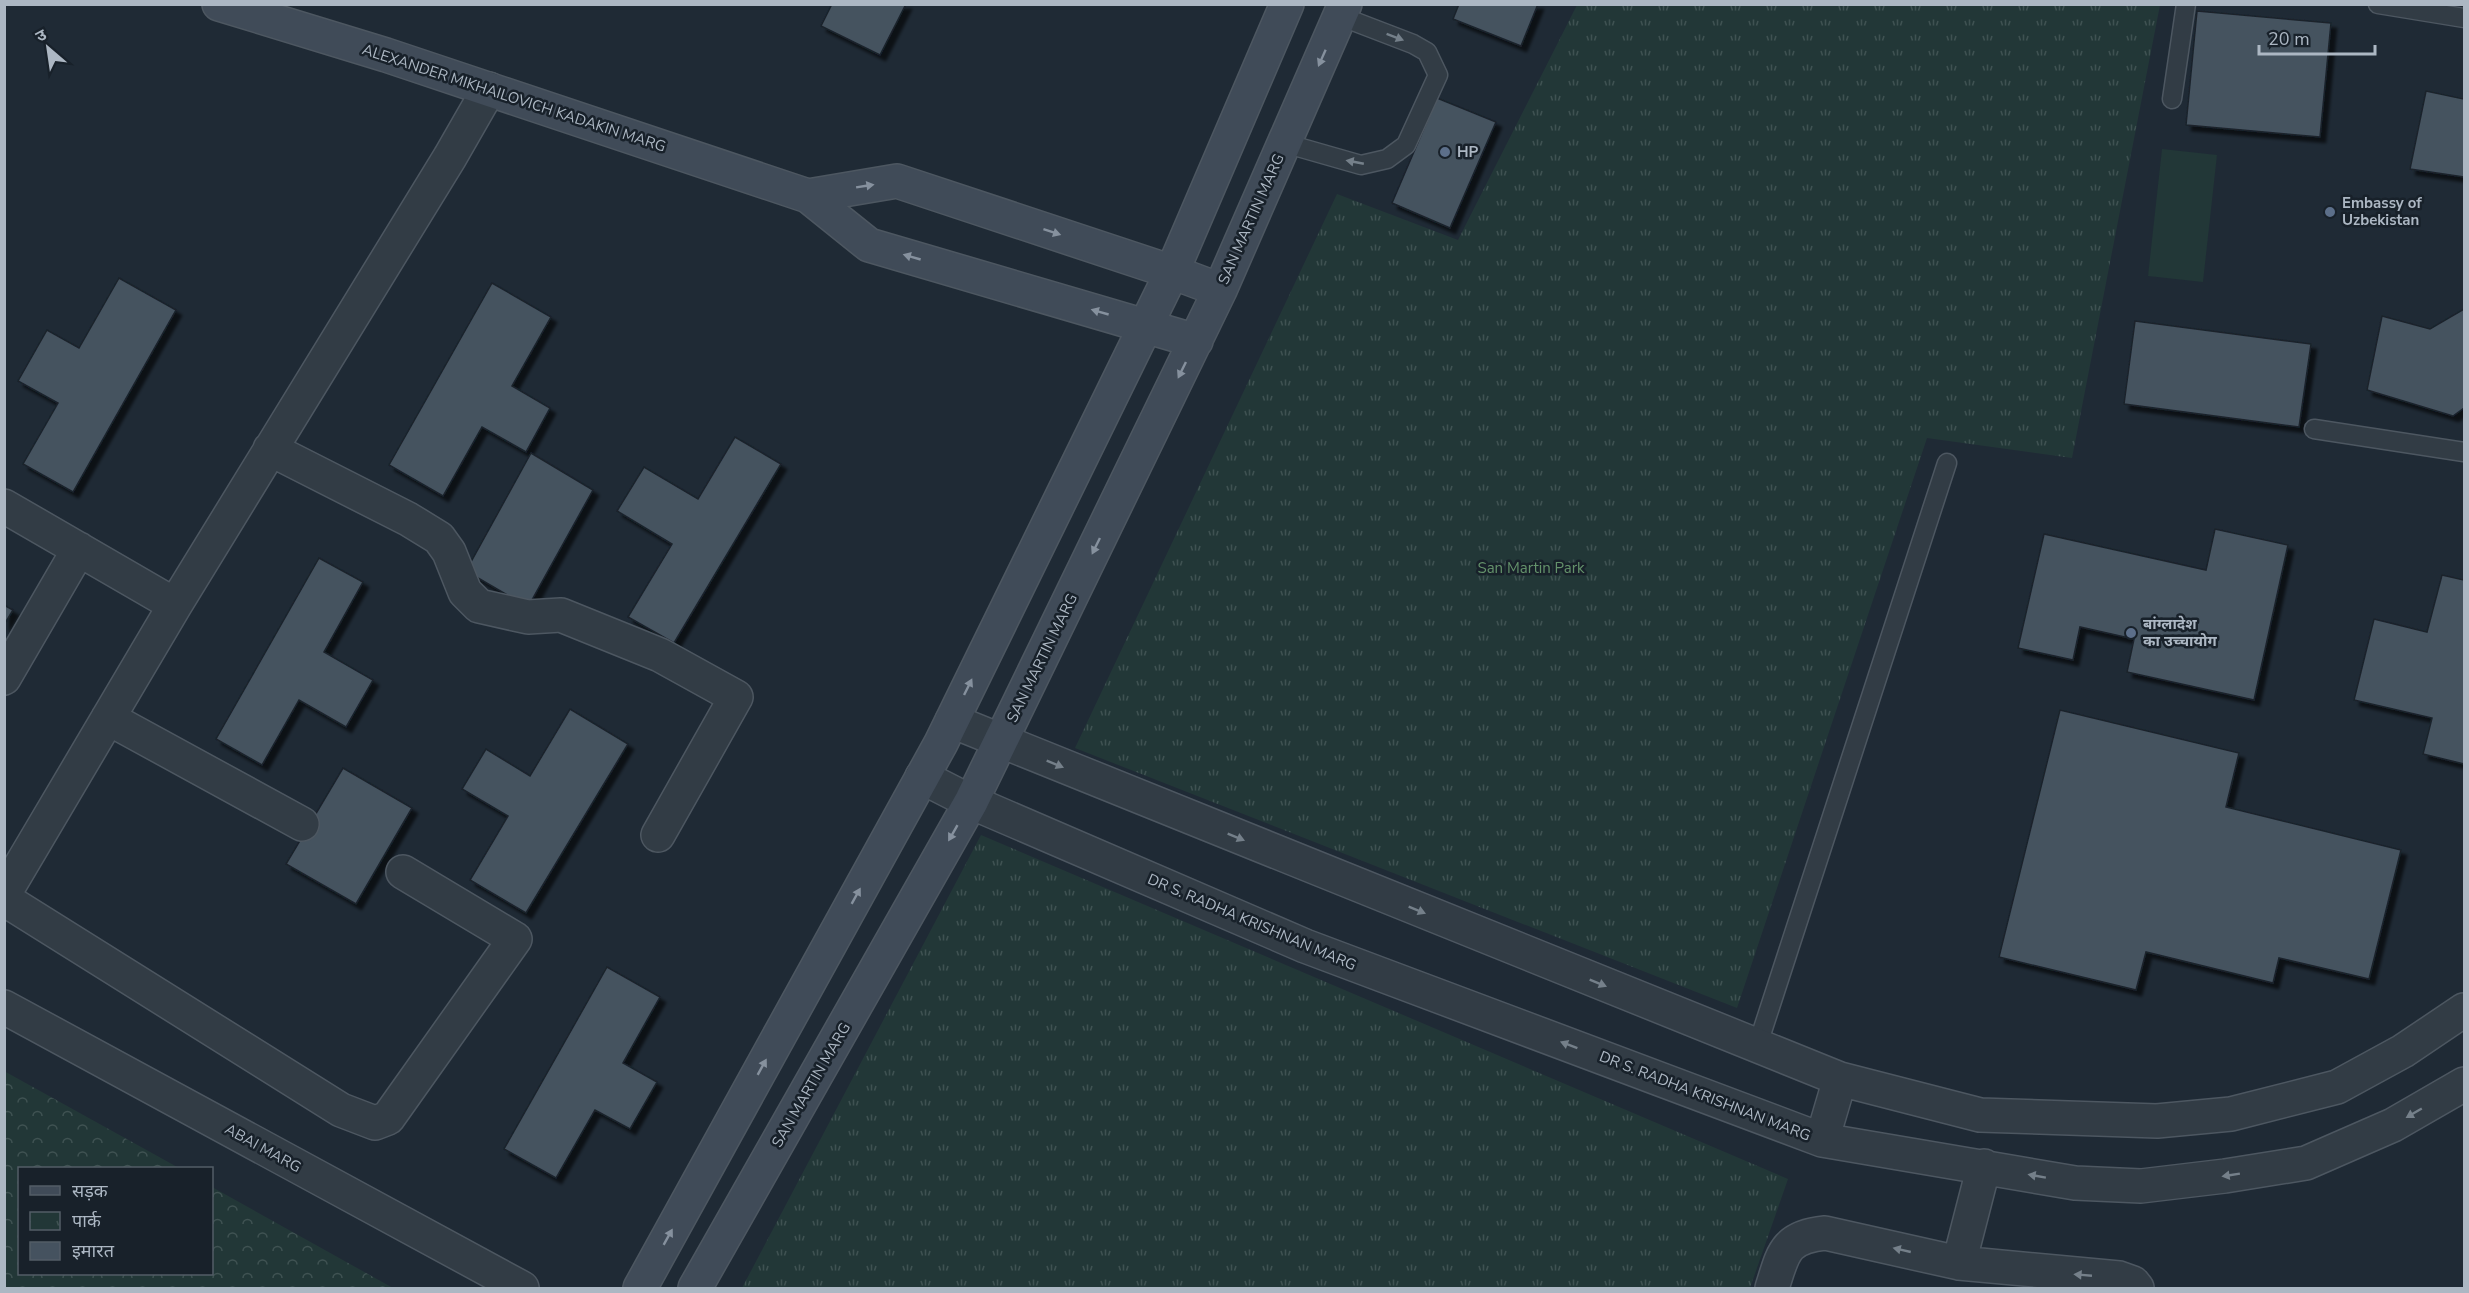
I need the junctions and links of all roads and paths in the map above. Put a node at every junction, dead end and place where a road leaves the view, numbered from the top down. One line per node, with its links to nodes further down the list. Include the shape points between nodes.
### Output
1 (219, 4): 7 (street, ALEXANDER MIKHAILOVICH KADAKIN MARG)
2 (1287, 4): 11 (street)
3 (2186, 4): 8 (lane)
4 (2378, 4): 6 (lane)
5 (1343, 10): 9 (street, SAN MARTIN MARG, one-way to 9); 9 (lane, one-way to 9, via 1427,52 1438,75 1406,145 1387,159 1361,165)
6 (2464, 18)
7 (489, 88): 10 (street, ALEXANDER MIKHAILOVICH KADAKIN MARG); 16 (street)
8 (2172, 99)
9 (1284, 143): 12 (street, SAN MARTIN MARG)
10 (808, 196): 11 (street, one-way to 11, via 897,181); 13 (street, one-way to 10, via 869,245)
11 (1172, 272): 12 (street); 13 (street)
12 (1220, 290): 14 (street, SAN MARTIN MARG)
13 (1145, 325): 14 (street); 24 (street, one-way to 13)
14 (1196, 341): 25 (street, SAN MARTIN MARG, one-way to 25)
15 (2314, 429): 17 (lane)
16 (270, 449): 21 (street); 29 (street, via 439,538 465,592 479,606 528,617 561,615 660,656 736,697)
17 (2464, 452)
18 (1947, 463): 35 (lane)
19 (4, 506): 20 (street)
20 (79, 549): 21 (street); 22 (street)
21 (175, 605): 23 (street)
22 (4, 678)
23 (108, 718): 28 (street); 31 (street)
24 (952, 722): 25 (street); 26 (street)
25 (1001, 742): 27 (street, SAN MARTIN MARG); 35 (street, one-way to 35)
26 (922, 777): 27 (street, DR S. RADHA KRISHNAN MARG); 42 (street, one-way to 26)
27 (971, 802): 38 (street, DR S. RADHA KRISHNAN MARG, one-way to 27, via 1305,946); 43 (street, SAN MARTIN MARG, one-way to 43)
28 (302, 824)
29 (658, 835)
30 (403, 872): 32 (street, via 515,939 388,1118 375,1123 341,1110)
31 (4, 894)
32 (4, 899)
33 (4, 1007): 41 (street, ABAI MARG)
34 (2464, 1010): 36 (street, via 2403,1051 2337,1087 2231,1114 2157,1121 1980,1115)
35 (1757, 1047): 36 (street)
36 (1840, 1079): 38 (street)
37 (2464, 1084): 39 (street, DR S. RADHA KRISHNAN MARG, one-way to 39, via 2393,1125 2306,1163 2141,1186 2074,1183)
38 (1822, 1140): 39 (street, DR S. RADHA KRISHNAN MARG)
39 (1983, 1166): 40 (street)
40 (1959, 1263): 44 (street, one-way to 44, via 1824,1233 1804,1235 1790,1244); 45 (street, one-way to 40, via 2119,1278)
41 (522, 1288)
42 (640, 1288)
43 (695, 1288)
44 (1772, 1288)
45 (2138, 1288)

